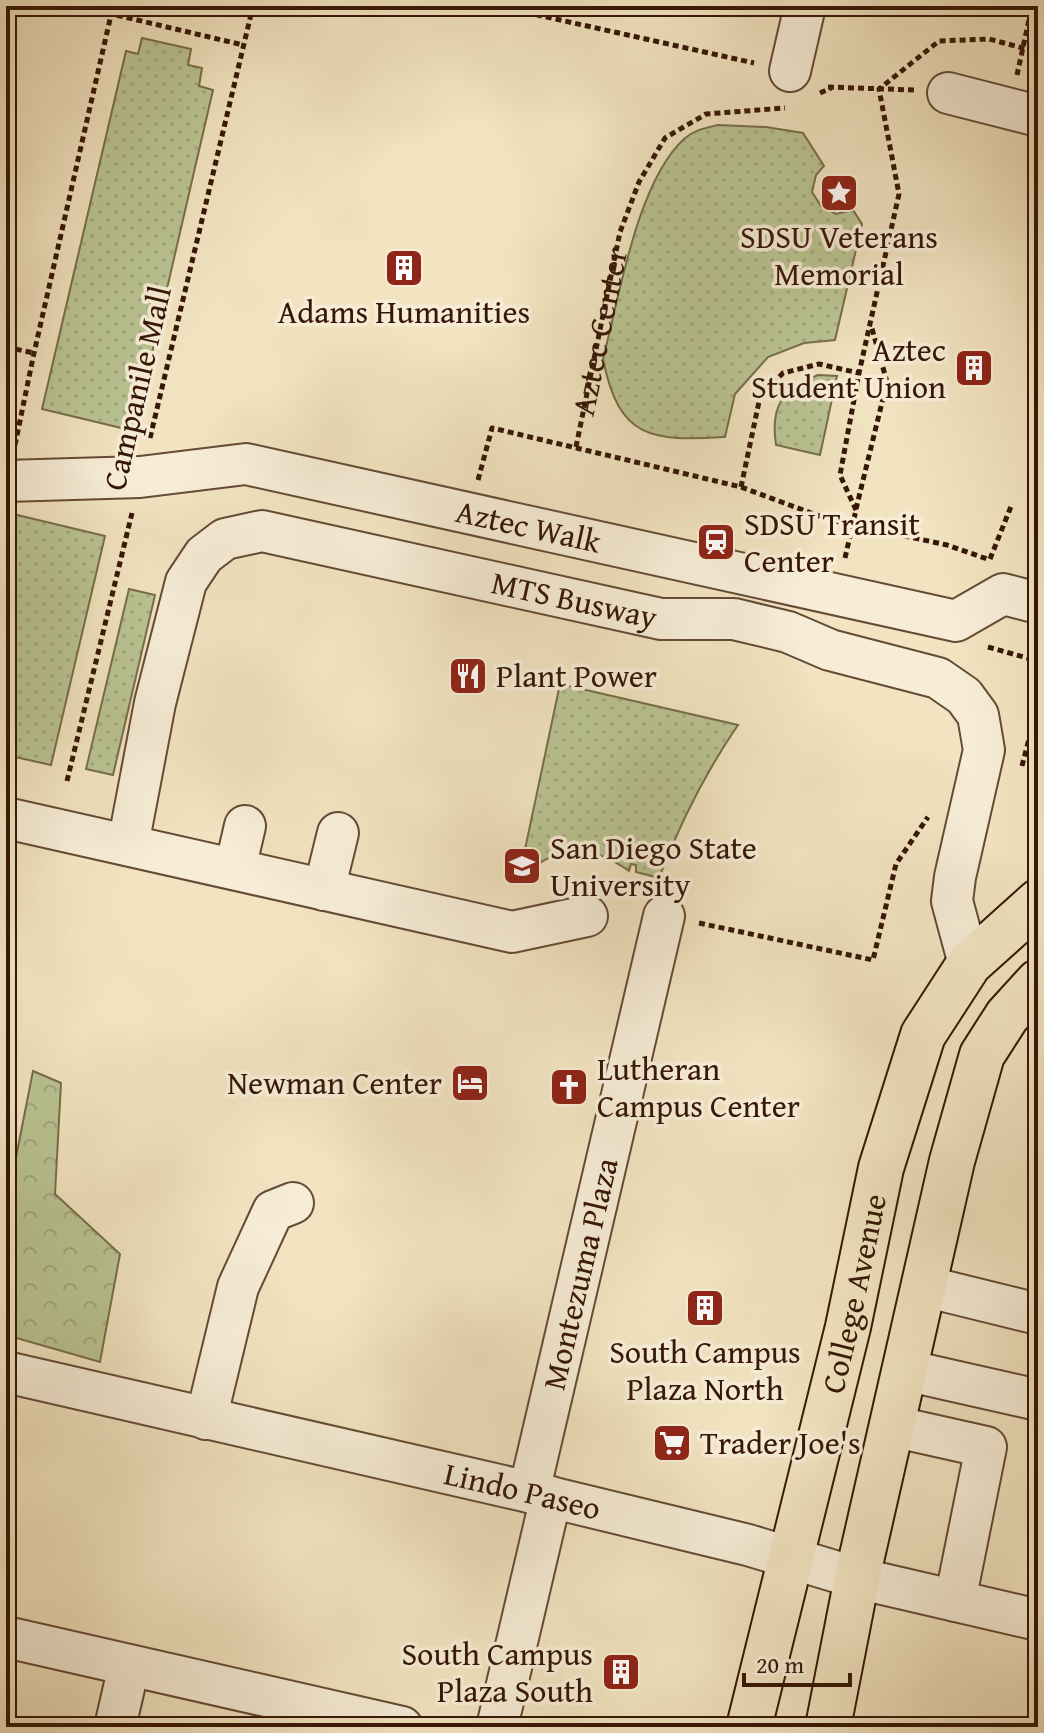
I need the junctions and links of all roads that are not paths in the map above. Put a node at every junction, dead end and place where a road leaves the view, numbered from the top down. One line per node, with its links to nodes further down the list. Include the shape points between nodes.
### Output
1 (805, 6): 2 (street)
2 (801, 90)
3 (935, 92): 4 (street)
4 (1038, 116)
5 (7, 481): 6 (street, Aztec Walk, via 140,477 246,464 956,621 1003,594)
6 (1034, 602)
7 (7, 825): 10 (street)
8 (245, 826): 11 (street)
9 (338, 833): 12 (street)
10 (128, 845): 11 (street); 16 (street, MTS Busway, via 155,703 186,582 204,555 225,539 262,531 661,619 734,619 938,678 964,696 978,715 984,750 952,901)
11 (235, 869): 12 (street)
12 (324, 890): 14 (street, via 512,932)
13 (1038, 902): 16 (main road, College Avenue)
14 (587, 916)
15 (664, 916): 26 (street, Montezuma Plaza)
16 (969, 964): 27 (main road, College Avenue, via 923,1035 881,1168)
17 (1038, 982): 19 (main road, College Avenue, via 982,1055)
18 (293, 1203): 24 (street, via 273,1211 238,1287)
19 (924, 1286): 20 (street); 21 (main road, College Avenue)
20 (1038, 1314)
21 (905, 1370): 23 (street); 25 (main road, College Avenue)
22 (6, 1372): 24 (street, Lindo Paseo)
23 (1038, 1400)
24 (206, 1419): 26 (street, Lindo Paseo)
25 (892, 1426): 28 (main road, College Avenue); 29 (street, via 986,1447)
26 (540, 1494): 27 (street, Lindo Paseo); 35 (street, Montezuma Plaza)
27 (791, 1557): 28 (street, Lindo Paseo); 36 (main road, College Avenue)
28 (857, 1578): 29 (street, Lindo Paseo); 37 (main road, College Avenue)
29 (955, 1601): 30 (street, Lindo Paseo)
30 (1038, 1620)
31 (6, 1637): 32 (street)
32 (129, 1666): 33 (street); 34 (street)
33 (115, 1727)
34 (402, 1727)
35 (497, 1727)
36 (749, 1727)
37 (828, 1727)

